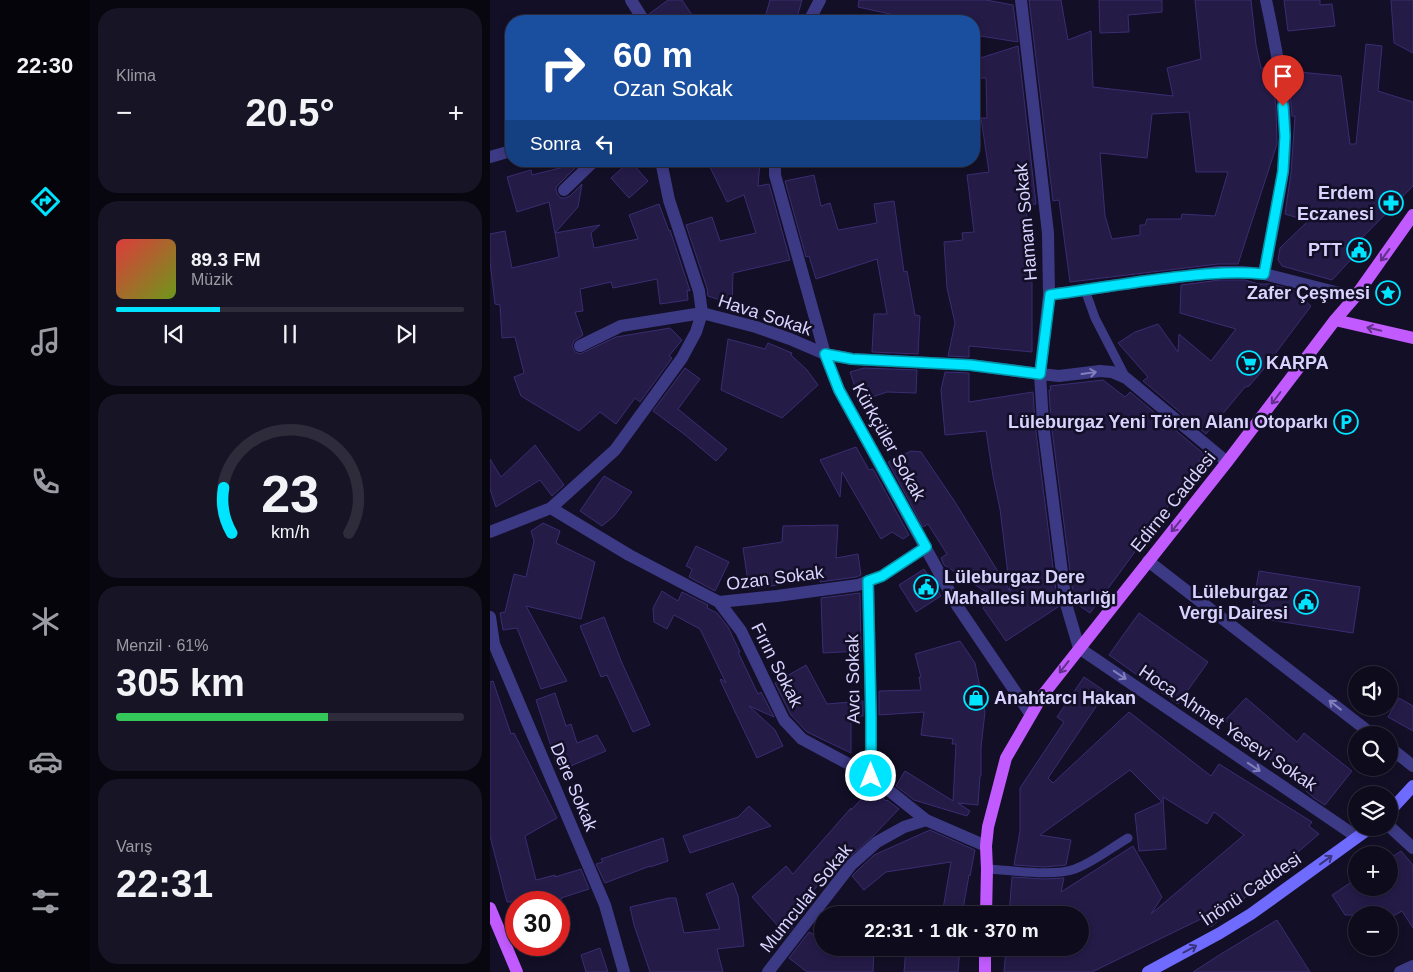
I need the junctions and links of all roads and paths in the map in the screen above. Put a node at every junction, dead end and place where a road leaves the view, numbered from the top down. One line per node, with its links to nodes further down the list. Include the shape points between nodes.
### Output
1 (631, 0): 5 (street)
2 (820, 0): 6 (street)
3 (1021, 0): 16 (street, Hamam Sokak, via 1048,234)
4 (1266, 0): 14 (street, via 1281,80 1285,136 1283,171)
5 (640, 15)
6 (812, 15)
7 (505, 153): 8 (street)
8 (490, 157)
9 (588, 167): 12 (street)
10 (662, 167): 18 (street, via 699,291)
11 (775, 167): 22 (street, Kürkçüler Sokak)
12 (564, 190)
13 (1413, 215): 17 (main road, Edirne Caddesi, one-way to 17)
14 (1264, 274): 15 (street, via 1219,272); 17 (street)
15 (1085, 290): 16 (street); 24 (lane, via 1095,318)
16 (1050, 295): 23 (street, Hamam Sokak)
17 (1355, 297): 19 (main road, Edirne Caddesi)
18 (702, 313): 21 (street, via 621,326); 22 (street, Hava Sokak, via 756,327); 26 (street, Hava Sokak, via 682,358 615,450)
19 (1335, 320): 20 (main road, one-way to 19); 25 (main road, Edirne Caddesi, one-way to 25)
20 (1413, 338)
21 (580, 346)
22 (825, 354): 23 (street, Hava Sokak); 28 (street, Kürkçüler Sokak, via 839,390)
23 (1040, 374): 24 (street, Hava Sokak, one-way to 24, via 1059,376 1100,371); 33 (street, Hamam Sokak, via 1043,423 1066,604)
24 (1126, 378): 25 (street)
25 (1227, 462): 29 (main road, Edirne Caddesi, one-way to 29)
26 (551, 508): 27 (street, Hava Sokak); 31 (street, Ozan Sokak, via 629,555)
27 (490, 532)
28 (926, 547): 30 (street, Ozan Sokak, via 882,576); 34 (street, Kürkçüler Sokak, via 958,607)
29 (1148, 561): 33 (main road, Edirne Caddesi); 35 (street, one-way to 29)
30 (868, 581): 31 (street, Ozan Sokak, via 858,585); 38 (street, Avcı Sokak)
31 (719, 602): 38 (street, Fırın Sokak, via 741,630 784,720 802,739)
32 (490, 617): 53 (street, Dere Sokak, via 494,644 605,905)
33 (1080, 648): 34 (main road, Edirne Caddesi, one-way to 34); 43 (street, Hoca Ahmet Yesevi Sokak, one-way to 43)
34 (1031, 715): 45 (main road, Edirne Caddesi, via 1006,758)
35 (1361, 726)
36 (1398, 754): 37 (street)
37 (1413, 766)
38 (871, 776): 41 (street, Fırın Sokak)
39 (1412, 787): 40 (main road)
40 (1398, 802)
41 (926, 820): 45 (street, Fırın Sokak); 54 (street, Mumcular Sokak, via 904,827 877,842 851,865)
42 (1398, 834): 46 (street)
43 (1357, 837): 56 (main road, İnönü Caddesi, one-way to 43, via 1251,914)
44 (1128, 838): 47 (lane, via 1084,865 1064,872)
45 (986, 846): 47 (main road, Edirne Caddesi)
46 (1413, 848)
47 (987, 869): 48 (main road, Edirne Caddesi)
48 (986, 906)
49 (490, 908): 52 (main road)
50 (985, 956): 55 (main road)
51 (1413, 966): 57 (street)
52 (518, 972)
53 (624, 972)
54 (768, 972)
55 (985, 972)
56 (1148, 972)
57 (1400, 972)

